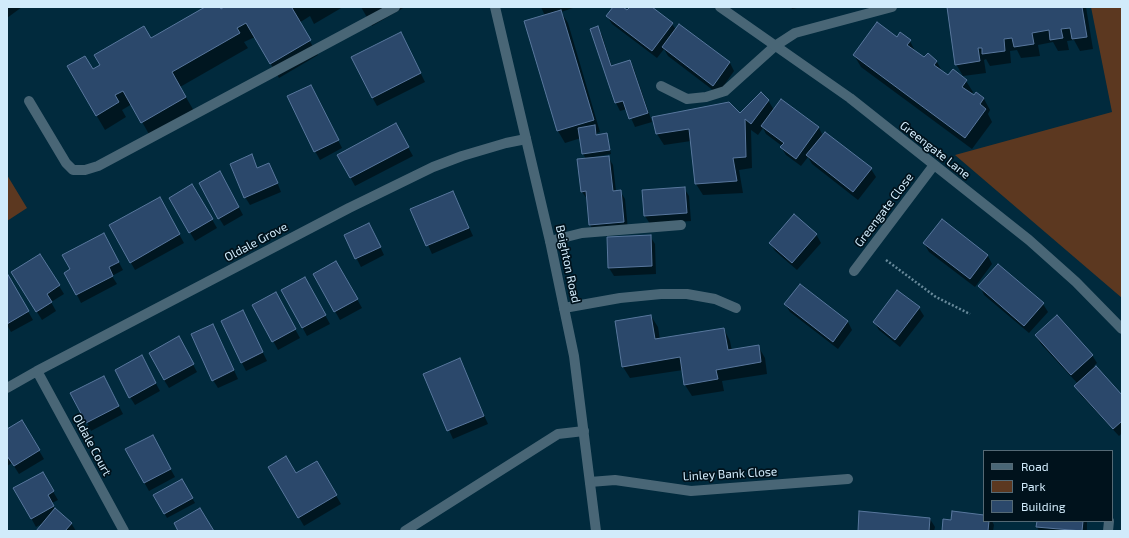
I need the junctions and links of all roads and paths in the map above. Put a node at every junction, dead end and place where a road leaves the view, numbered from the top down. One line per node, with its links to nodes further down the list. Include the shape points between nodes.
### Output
1 (395, 7): 7 (street, via 98,166 85,170 73,170 66,163)
2 (495, 7): 8 (street, Beighton Road)
3 (720, 7): 5 (street, Greengate Lane)
4 (892, 7): 5 (street, via 795,32)
5 (775, 46): 6 (street, via 725,91 687,99); 9 (street, Greengate Lane, via 850,98)
6 (660, 86)
7 (29, 101)
8 (526, 139): 11 (street, Beighton Road); 18 (street, Oldale Grove, via 484,149 433,167 349,208)
9 (934, 165): 12 (street, Greengate Close); 17 (street, Greengate Lane, via 1029,240 1076,282)
10 (682, 225): 11 (street, via 582,233)
11 (550, 241): 14 (street, Beighton Road)
12 (871, 249): 13 (street, Greengate Close); 16 (path, via 910,280)
13 (854, 271)
14 (564, 308): 15 (street, via 620,298 687,294 715,299); 20 (street, Beighton Road, via 574,356)
15 (736, 308)
16 (970, 314)
17 (1122, 329)
18 (37, 371): 19 (street, Oldale Grove); 23 (street, Oldale Court)
19 (7, 388)
20 (584, 431): 22 (street, Beighton Road); 24 (street, via 558,434)
21 (848, 479): 22 (street, Linley Bank Close, via 691,491 615,480)
22 (590, 482): 25 (street, Beighton Road)
23 (124, 531)
24 (405, 531)
25 (596, 531)

